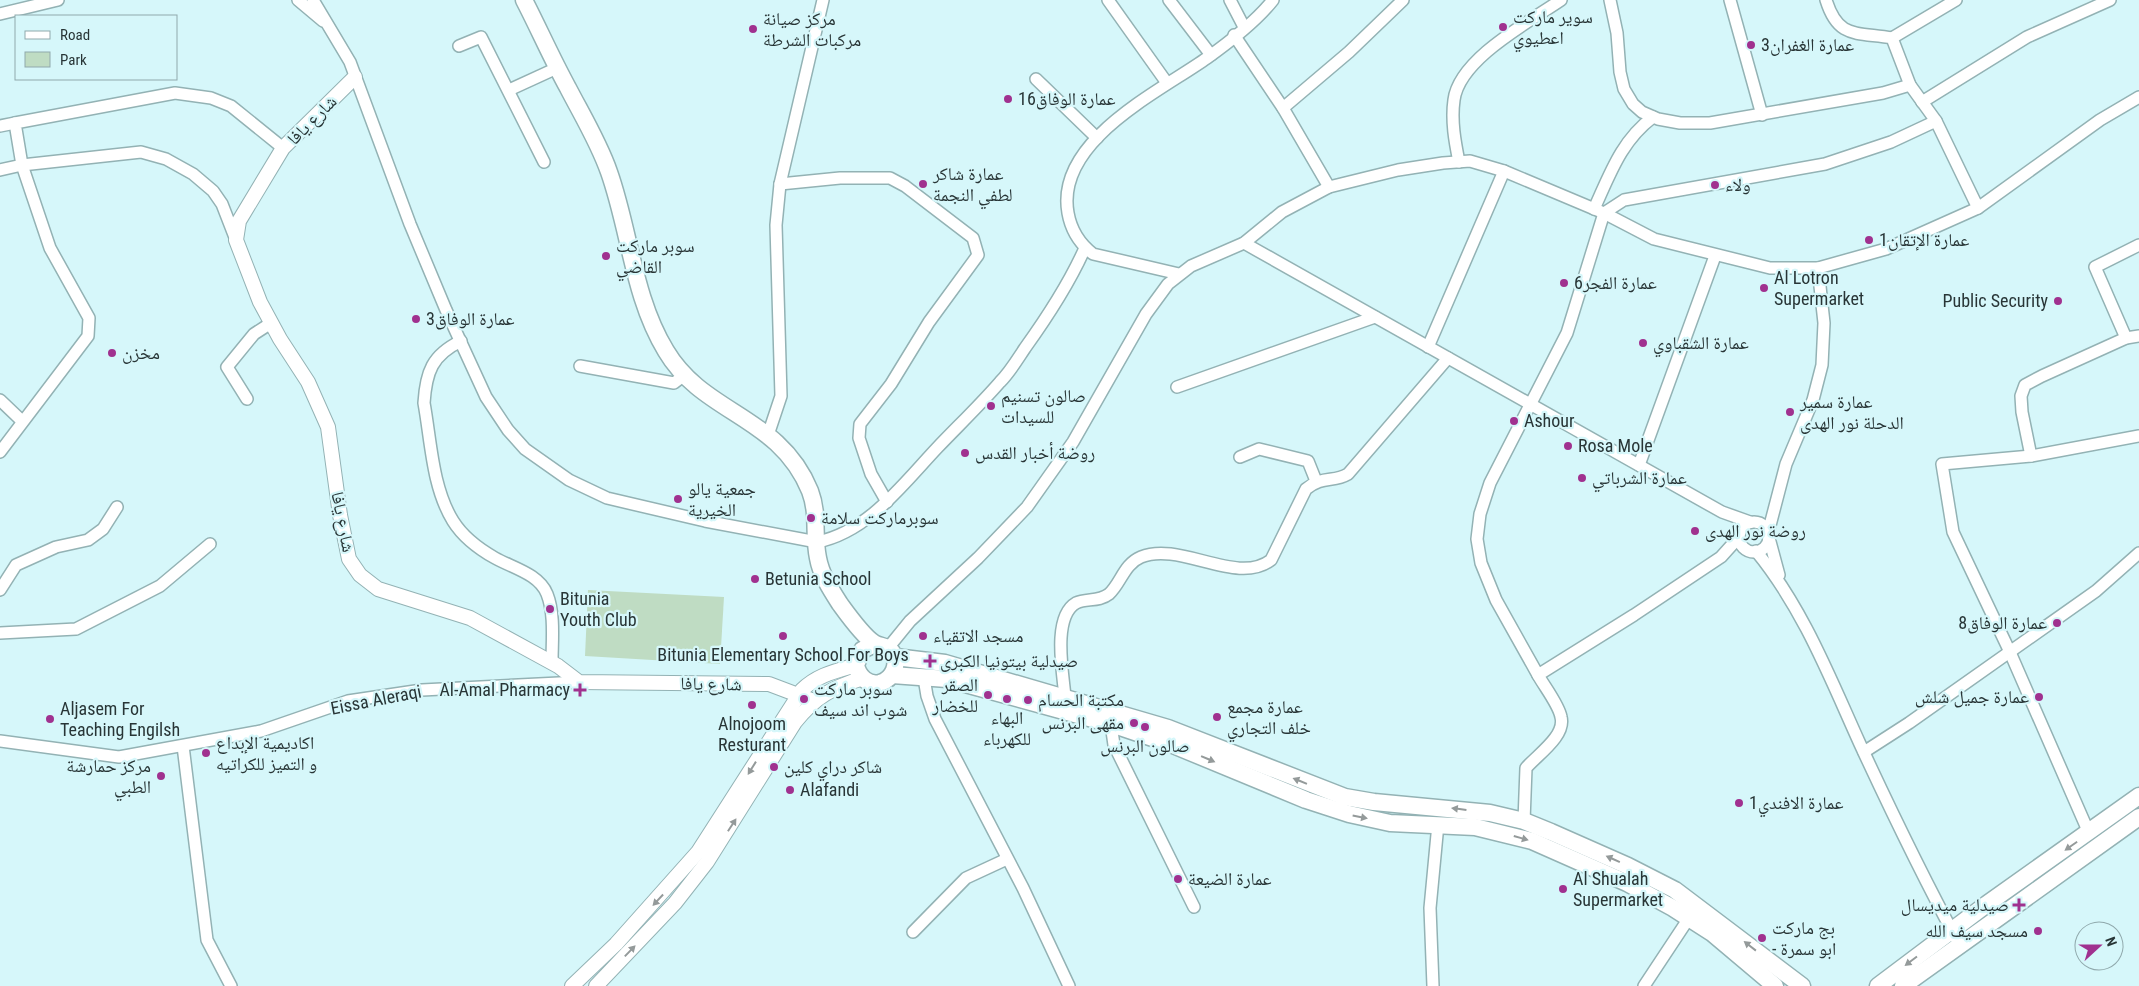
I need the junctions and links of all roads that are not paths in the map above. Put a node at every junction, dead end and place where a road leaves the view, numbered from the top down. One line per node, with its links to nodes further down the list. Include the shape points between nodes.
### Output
1 (58, 0): 17 (street)
2 (298, 0): 20 (street)
3 (313, 0): 20 (street)
4 (524, 0): 25 (main road)
5 (823, 0): 46 (street)
6 (1108, 0): 28 (street)
7 (1169, 0): 24 (street)
8 (1230, 0): 19 (street)
9 (1273, 0): 19 (street)
10 (1403, 0): 33 (street, via 1349,52)
11 (1561, 0): 42 (street, via 1477,60 1465,75 1454,98 1454,132)
12 (1610, 0): 35 (street, via 1624,89 1633,104)
13 (1730, 0): 34 (street)
14 (1826, 0): 22 (street, via 1831,16 1840,28)
15 (1956, 0): 22 (street)
16 (2110, 0): 32 (street, via 2026,37)
17 (39, 2): 18 (street)
18 (0, 14)
19 (1244, 27): 21 (street)
20 (332, 29): 26 (street)
21 (1234, 35): 24 (street); 33 (street)
22 (1892, 38): 29 (street)
23 (459, 46): 30 (street, via 482,37)
24 (1211, 55): 28 (street)
25 (557, 68): 30 (street); 65 (main road, via 609,172 651,325)
26 (355, 77): 40 (street, شارع يافا); 61 (street, via 410,224)
27 (1036, 79): 39 (street)
28 (1167, 83): 39 (street)
29 (1910, 85): 32 (street); 34 (street)
30 (509, 90): 41 (street)
31 (2139, 97): 48 (street, via 2100,120)
32 (1922, 102): 36 (street)
33 (1282, 108): 47 (street)
34 (1762, 115): 35 (street, via 1700,123 1680,123)
35 (1653, 117): 49 (street, via 1639,127 1619,152)
36 (1936, 121): 48 (street); 49 (street, via 1891,142 1825,164 1624,200)
37 (15, 123): 38 (street); 40 (street, via 184,93 231,106); 43 (street)
38 (0, 126)
39 (1097, 138): 53 (street, via 1086,149 1067,189 1070,220)
40 (283, 148): 50 (street, شارع يافا, via 240,221)
41 (544, 162)
42 (1459, 162): 45 (street, via 1470,161); 47 (street, via 1398,170)
43 (22, 165): 44 (street); 50 (street, via 141,152 166,159 213,190); 70 (street, via 50,248 89,318 88,336)
44 (0, 170)
45 (1504, 171): 49 (street); 62 (street)
46 (780, 184): 71 (street, via 776,225 781,396); 79 (street, via 840,178 890,178 973,238 978,255 929,322 891,384 860,424 859,438 868,468)
47 (1329, 186): 51 (street, via 1282,212)
48 (1978, 208): 55 (street, via 1886,249)
49 (1599, 211): 54 (street, via 1654,239); 69 (street, via 1567,333)
50 (236, 240): 58 (street, شارع يافا)
51 (1244, 243): 56 (street, via 1215,254); 57 (street)
52 (2139, 245): 60 (street, via 2095,267)
53 (1085, 248): 56 (street, via 1093,254); 79 (street, via 1074,273 1002,381)
54 (1714, 256): 55 (street, via 1770,268); 76 (street)
55 (1818, 268): 78 (street, via 1824,323 1822,365 1813,400 1786,464)
56 (1179, 274): 94 (street, via 1146,314 1073,442 1027,507 910,621)
57 (1375, 317): 62 (street); 66 (street)
58 (271, 323): 67 (street, via 254,334 227,366); 96 (street, شارع يافا, via 308,382 328,427 340,515 349,558 355,568 378,589 470,618)
59 (2139, 336): 60 (street)
60 (2126, 338): 74 (street, via 2026,386 2021,396 2022,412)
61 (461, 342): 85 (street, via 486,397 508,430 525,449 569,480 607,498); 96 (street, via 436,358 425,390 424,403 444,504 453,521 474,544 527,574 544,588 551,613)
62 (1428, 346): 63 (street)
63 (1448, 358): 69 (street); 77 (street, via 1348,474 1342,478)
64 (580, 366): 65 (street, via 674,383)
65 (683, 376): 71 (main road)
66 (1177, 387)
67 (247, 399)
68 (0, 400): 70 (street)
69 (1530, 404): 76 (street); 98 (street, via 1490,483 1480,514 1477,539 1481,563 1496,600)
70 (22, 421): 73 (street)
71 (768, 435): 85 (main road, via 799,467 810,491 816,510)
72 (2139, 436): 74 (street)
73 (0, 452)
74 (2031, 456): 95 (street, via 1942,464 1953,532)
75 (1240, 457): 77 (street, via 1260,449 1308,461)
76 (1639, 466): 81 (street)
77 (1316, 481): 103 (street, via 1306,489 1271,560 1263,566 1241,569 1185,557 1142,557 1130,564 1108,594 1078,602 1068,609 1061,630)
78 (1777, 497): 82 (street); 84 (street)
79 (886, 502): 85 (street, via 848,531)
80 (118, 507): 91 (street, via 103,529 88,540 56,547 16,565)
81 (1722, 512): 82 (street); 83 (street, via 1732,520)
82 (1752, 522): 83 (street); 84 (street, via 1763,525)
83 (1739, 534): 87 (street, via 1743,546); 89 (street)
84 (1769, 535): 87 (street, via 1765,547); 90 (street, via 1772,556)
85 (817, 542): 92 (main road, via 822,572)
86 (210, 544): 93 (street, via 160,586 76,629)
87 (1754, 551): 89 (street); 90 (street)
88 (2139, 552): 95 (street, via 2096,591)
89 (1721, 557): 98 (street, via 1634,616)
90 (1784, 588): 108 (street)
91 (0, 590)
92 (848, 615): 94 (main road); 97 (main road)
93 (0, 633)
94 (886, 650): 97 (main road, via 866,646); 99 (main road, via 896,664); 103 (main road)
95 (2009, 650): 108 (street, via 1909,724); 113 (street)
96 (552, 662): 101 (street, شارع يافا)
97 (859, 665): 99 (main road, via 876,683 888,680); 102 (street, via 810,681); 104 (street, via 838,686)
98 (1538, 674): 111 (street, via 1561,717 1560,728 1526,768)
99 (892, 675): 100 (main road)
100 (924, 678): 105 (main road, via 947,679); 114 (street, via 936,719)
101 (579, 682): 102 (street, شارع يافا, via 769,684); 107 (street, Eissa Aleraqi, via 422,690 348,701 261,731)
102 (799, 694): 104 (street, شارع يافا); 120 (street, one-way to 120, via 698,852 616,944)
103 (1064, 697): 111 (main road, one-way to 103, via 1490,813 1345,797 1168,728)
104 (814, 701): 121 (street, one-way to 104, via 675,903 707,862 795,722)
105 (1112, 724): 112 (main road, one-way to 112, via 1349,814 1390,823); 115 (street, via 1114,745)
106 (0, 741): 107 (street, Eissa Aleraqi, via 119,757)
107 (184, 746): 119 (street, via 207,940)
108 (1864, 752): 118 (street)
109 (2139, 796): 113 (main road)
110 (2139, 816): 118 (main road)
111 (1524, 821): 126 (main road, one-way to 111, via 1675,890)
112 (1438, 824): 116 (main road, one-way to 116, via 1475,827 1532,841 1627,883); 123 (street, via 1430,908)
113 (2089, 833): 118 (main road, one-way to 118)
114 (1008, 859): 117 (street, via 966,878); 122 (street)
115 (1194, 908)
116 (1689, 918): 124 (street); 125 (main road)
117 (912, 932)
118 (1956, 937): 127 (main road, one-way to 127); 128 (main road)
119 (231, 986)
120 (572, 986)
121 (596, 986)
122 (1069, 986)
123 (1433, 986)
124 (1644, 986)
125 (1775, 986)
126 (1802, 986)
127 (1878, 986)
128 (1904, 986)

